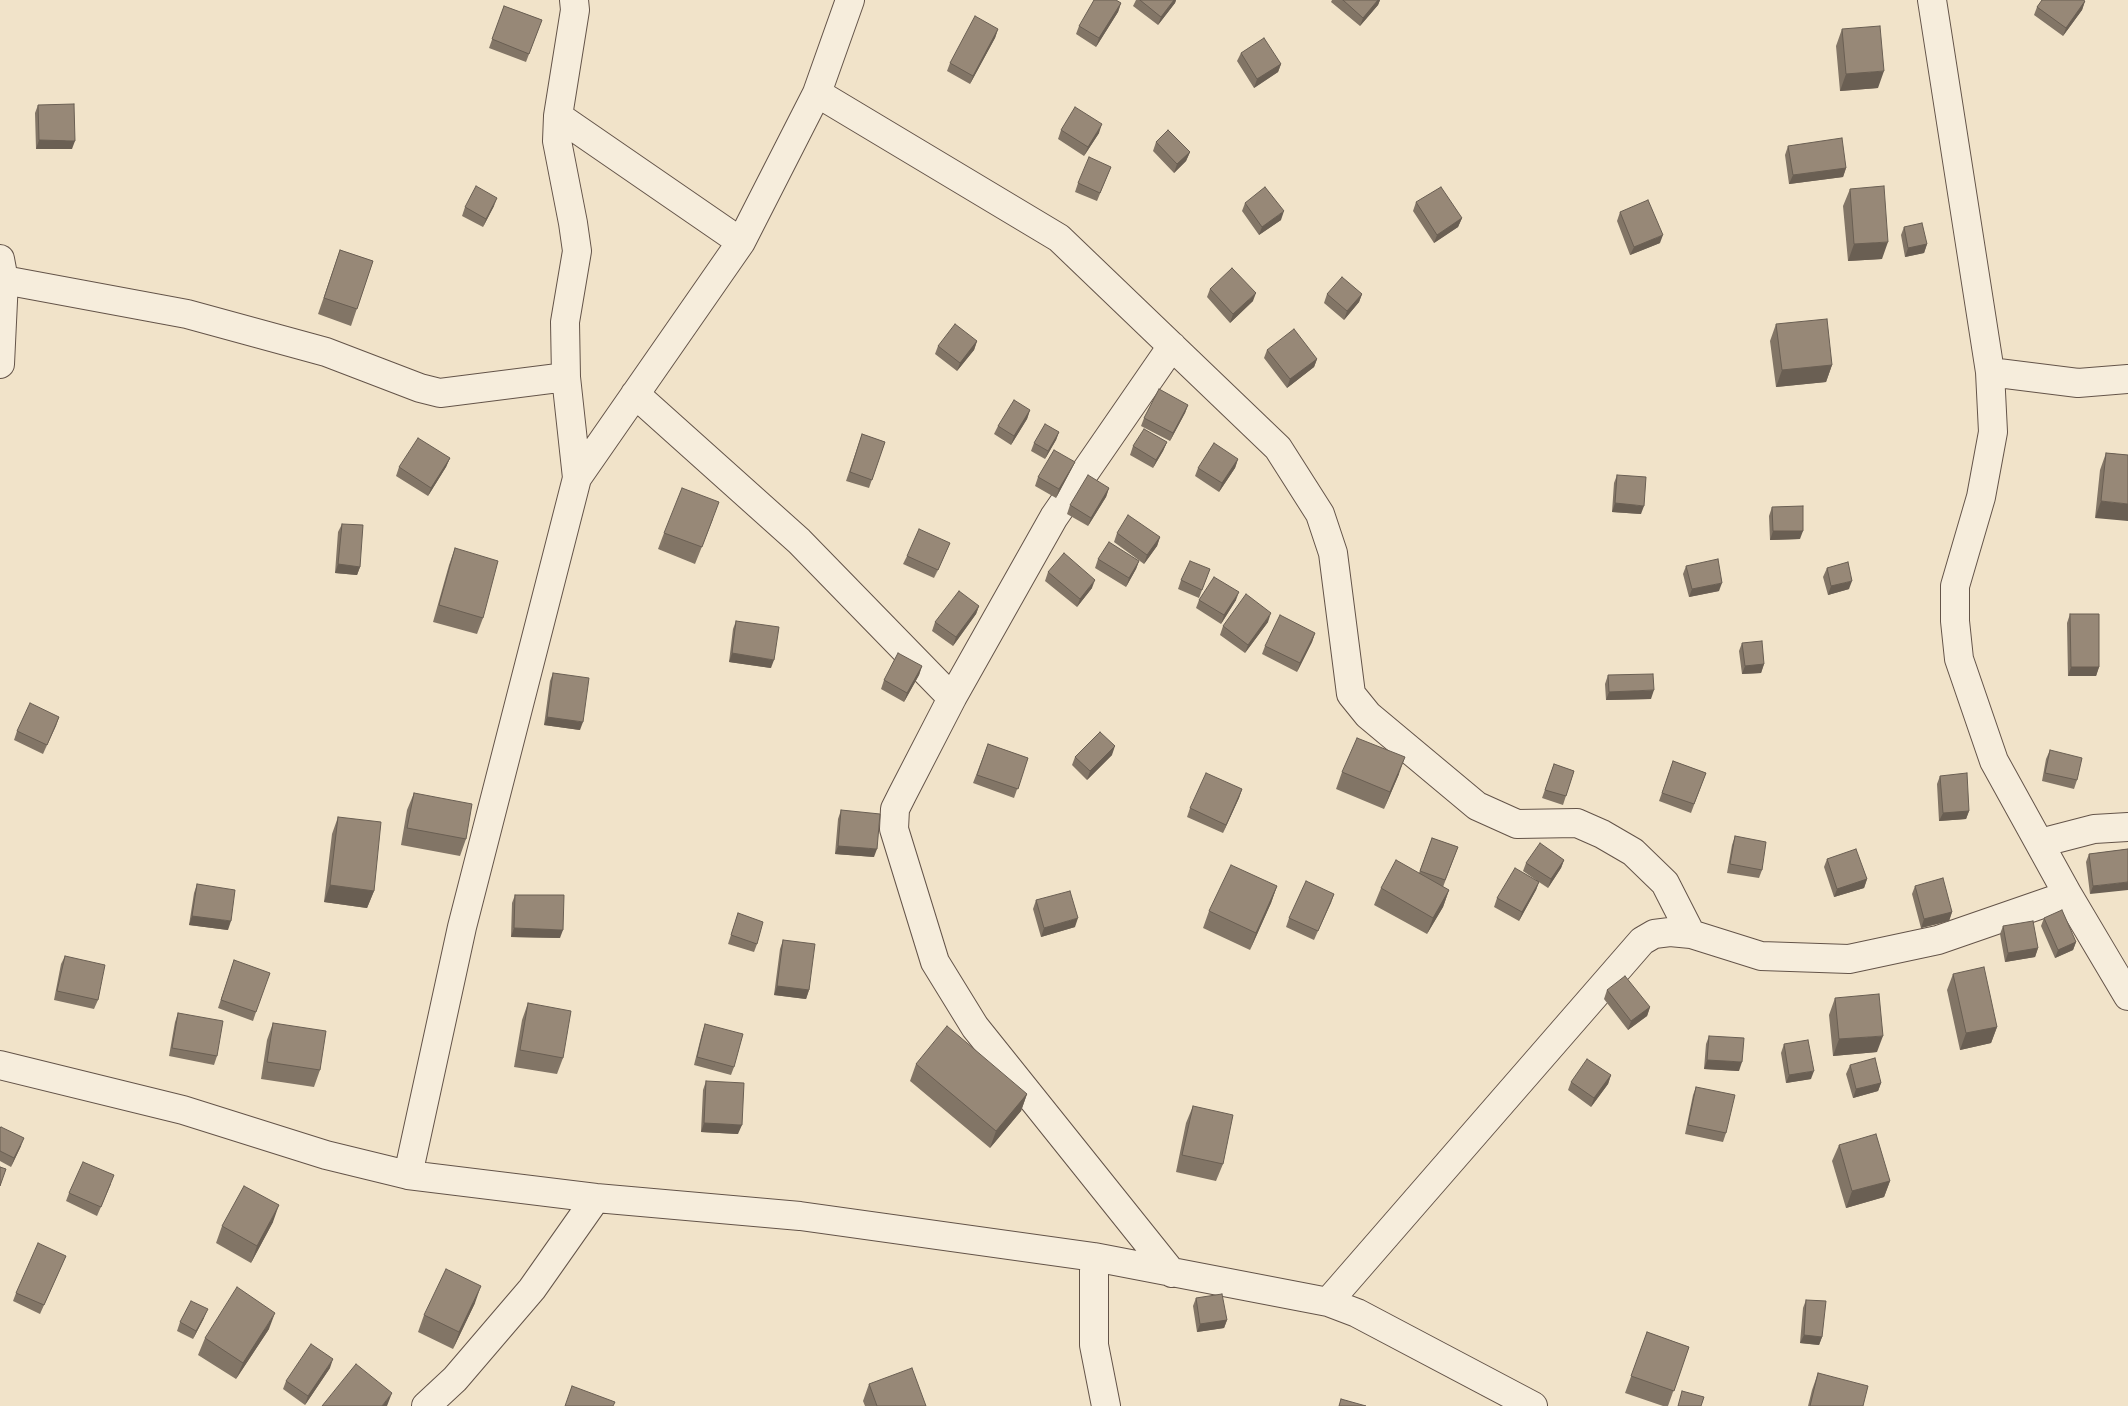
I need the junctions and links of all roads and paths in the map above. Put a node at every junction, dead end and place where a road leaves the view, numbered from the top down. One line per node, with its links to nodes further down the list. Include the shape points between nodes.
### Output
1 (574, 0): 5 (street)
2 (850, 0): 4 (street)
3 (1932, 0): 10 (street)
4 (818, 93): 6 (street); 8 (street, via 1059,238)
5 (558, 116): 6 (street); 11 (street, via 557,141 577,251 565,322)
6 (741, 242): 13 (street)
7 (2, 270): 9 (street); 11 (street, via 187,314 326,352 440,393)
8 (1172, 346): 15 (street, via 1054,517); 19 (street, via 1278,448 1320,514 1333,553 1351,694 1368,715 1478,806 1517,824 1577,824 1633,852 1664,883)
9 (0, 364)
10 (1990, 372): 12 (street, via 2078,383); 17 (street, via 1993,432 1981,497 1955,586 1955,622 1959,659 1994,761)
11 (566, 377): 14 (street)
12 (2128, 379)
13 (635, 394): 14 (street); 15 (street, via 799,541)
14 (577, 478): 22 (street, via 462,927)
15 (952, 698): 25 (street, via 895,809 894,822 935,962 975,1027)
16 (2128, 827): 17 (street, via 2094,829)
17 (2040, 843): 18 (street)
18 (2068, 895): 19 (street, via 1938,940 1849,959 1761,956); 20 (street)
19 (1691, 934): 26 (street, via 1654,934 1642,941)
20 (2128, 996)
21 (0, 1065): 22 (street, via 184,1110 326,1155)
22 (408, 1175): 23 (street)
23 (596, 1198): 24 (street, via 800,1216); 27 (street, via 532,1289 455,1379)
24 (1094, 1257): 25 (street); 28 (street, via 1094,1345)
25 (1172, 1273): 26 (street)
26 (1328, 1302): 29 (street, via 1357,1313)
27 (426, 1406)
28 (1106, 1406)
29 (1533, 1406)

